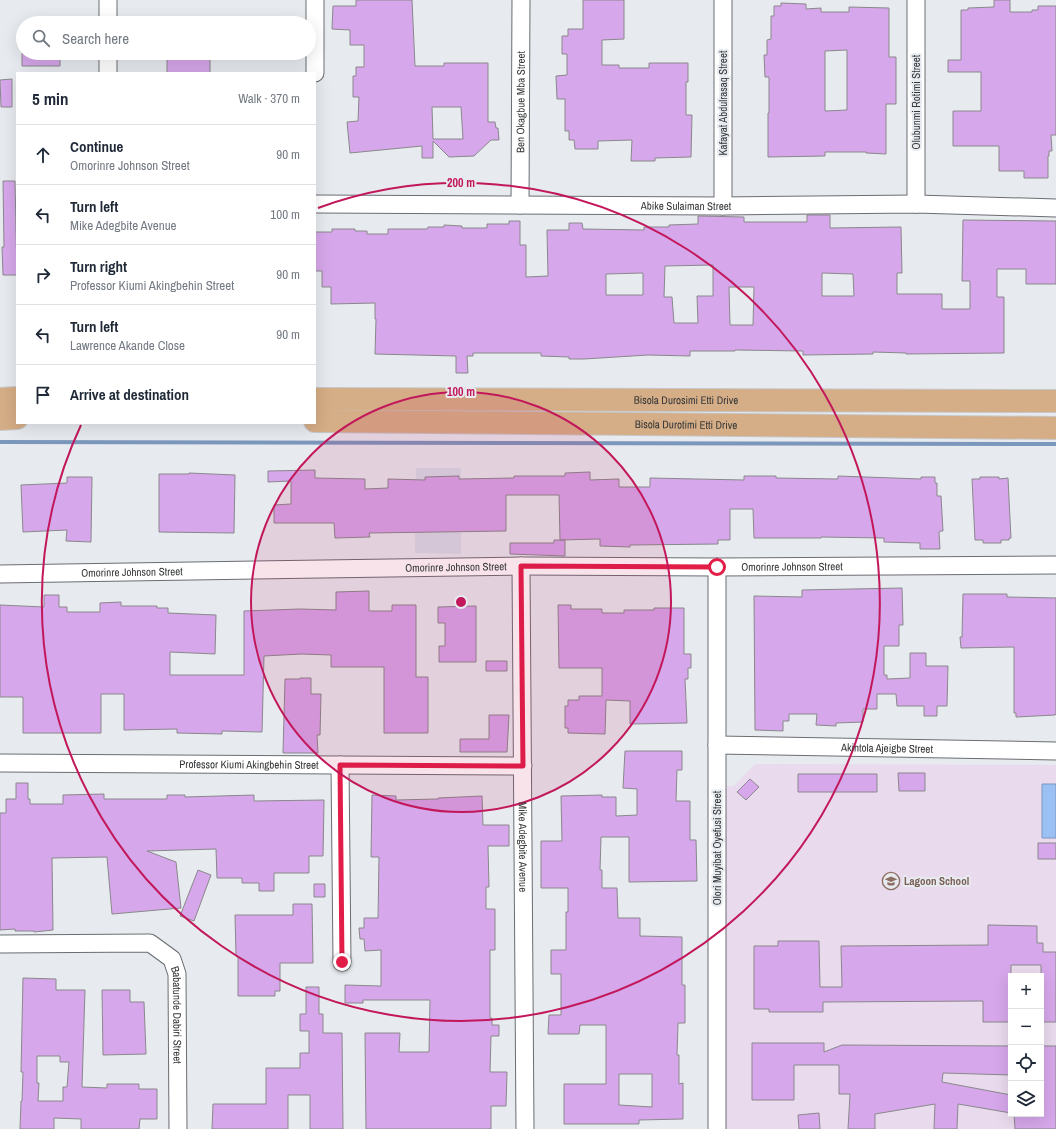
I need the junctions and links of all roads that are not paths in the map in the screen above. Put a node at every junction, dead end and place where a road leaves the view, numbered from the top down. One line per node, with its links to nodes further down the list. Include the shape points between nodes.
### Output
1 (108, 0): 6 (street)
2 (315, 0): 7 (street)
3 (521, 0): 14 (street, Ben Okagbue Mba Street)
4 (723, 0): 15 (street, Kafayat Abdulrasaq Street)
5 (916, 0): 13 (street, Olubunmi Rotimi Street)
6 (108, 16)
7 (315, 16)
8 (108, 60): 10 (street)
9 (315, 60): 11 (street)
10 (108, 72)
11 (315, 72)
12 (316, 204): 14 (street, Abike Sulaiman Street)
13 (916, 204): 15 (street, Abike Sulaiman Street); 16 (street, Abike Sulaiman Street)
14 (520, 205): 15 (street, Abike Sulaiman Street)
15 (723, 206)
16 (1056, 208)
17 (0, 398): 18 (main road)
18 (16, 398)
19 (316, 399): 20 (main road, Bisola Durosimi Etti Drive)
20 (1056, 400)
21 (0, 418): 22 (main road)
22 (16, 418)
23 (316, 421): 24 (main road, Bisola Durotimi Etti Drive)
24 (1056, 428)
25 (1056, 565): 27 (street, Omorinre Johnson Street)
26 (521, 566): 27 (street, Omorinre Johnson Street); 28 (street, Omorinre Johnson Street); 33 (street, Mike Adegbite Avenue)
27 (717, 567): 29 (street, Olori Muyibat Oyefusi Street)
28 (0, 574)
29 (717, 745): 30 (street, Akintola Ajeigbe Street); 38 (street, Olori Muyibat Oyefusi Street)
30 (1056, 751)
31 (0, 763): 32 (street, Professor Kiumi Akingbehin Street)
32 (340, 765): 33 (street, Professor Kiumi Akingbehin Street); 35 (street)
33 (523, 766): 37 (street, Mike Adegbite Avenue)
34 (0, 944): 36 (street, Babatunde Dabiri Street, via 150,943 172,959 177,974)
35 (342, 962)
36 (178, 1129)
37 (525, 1129)
38 (717, 1129)

